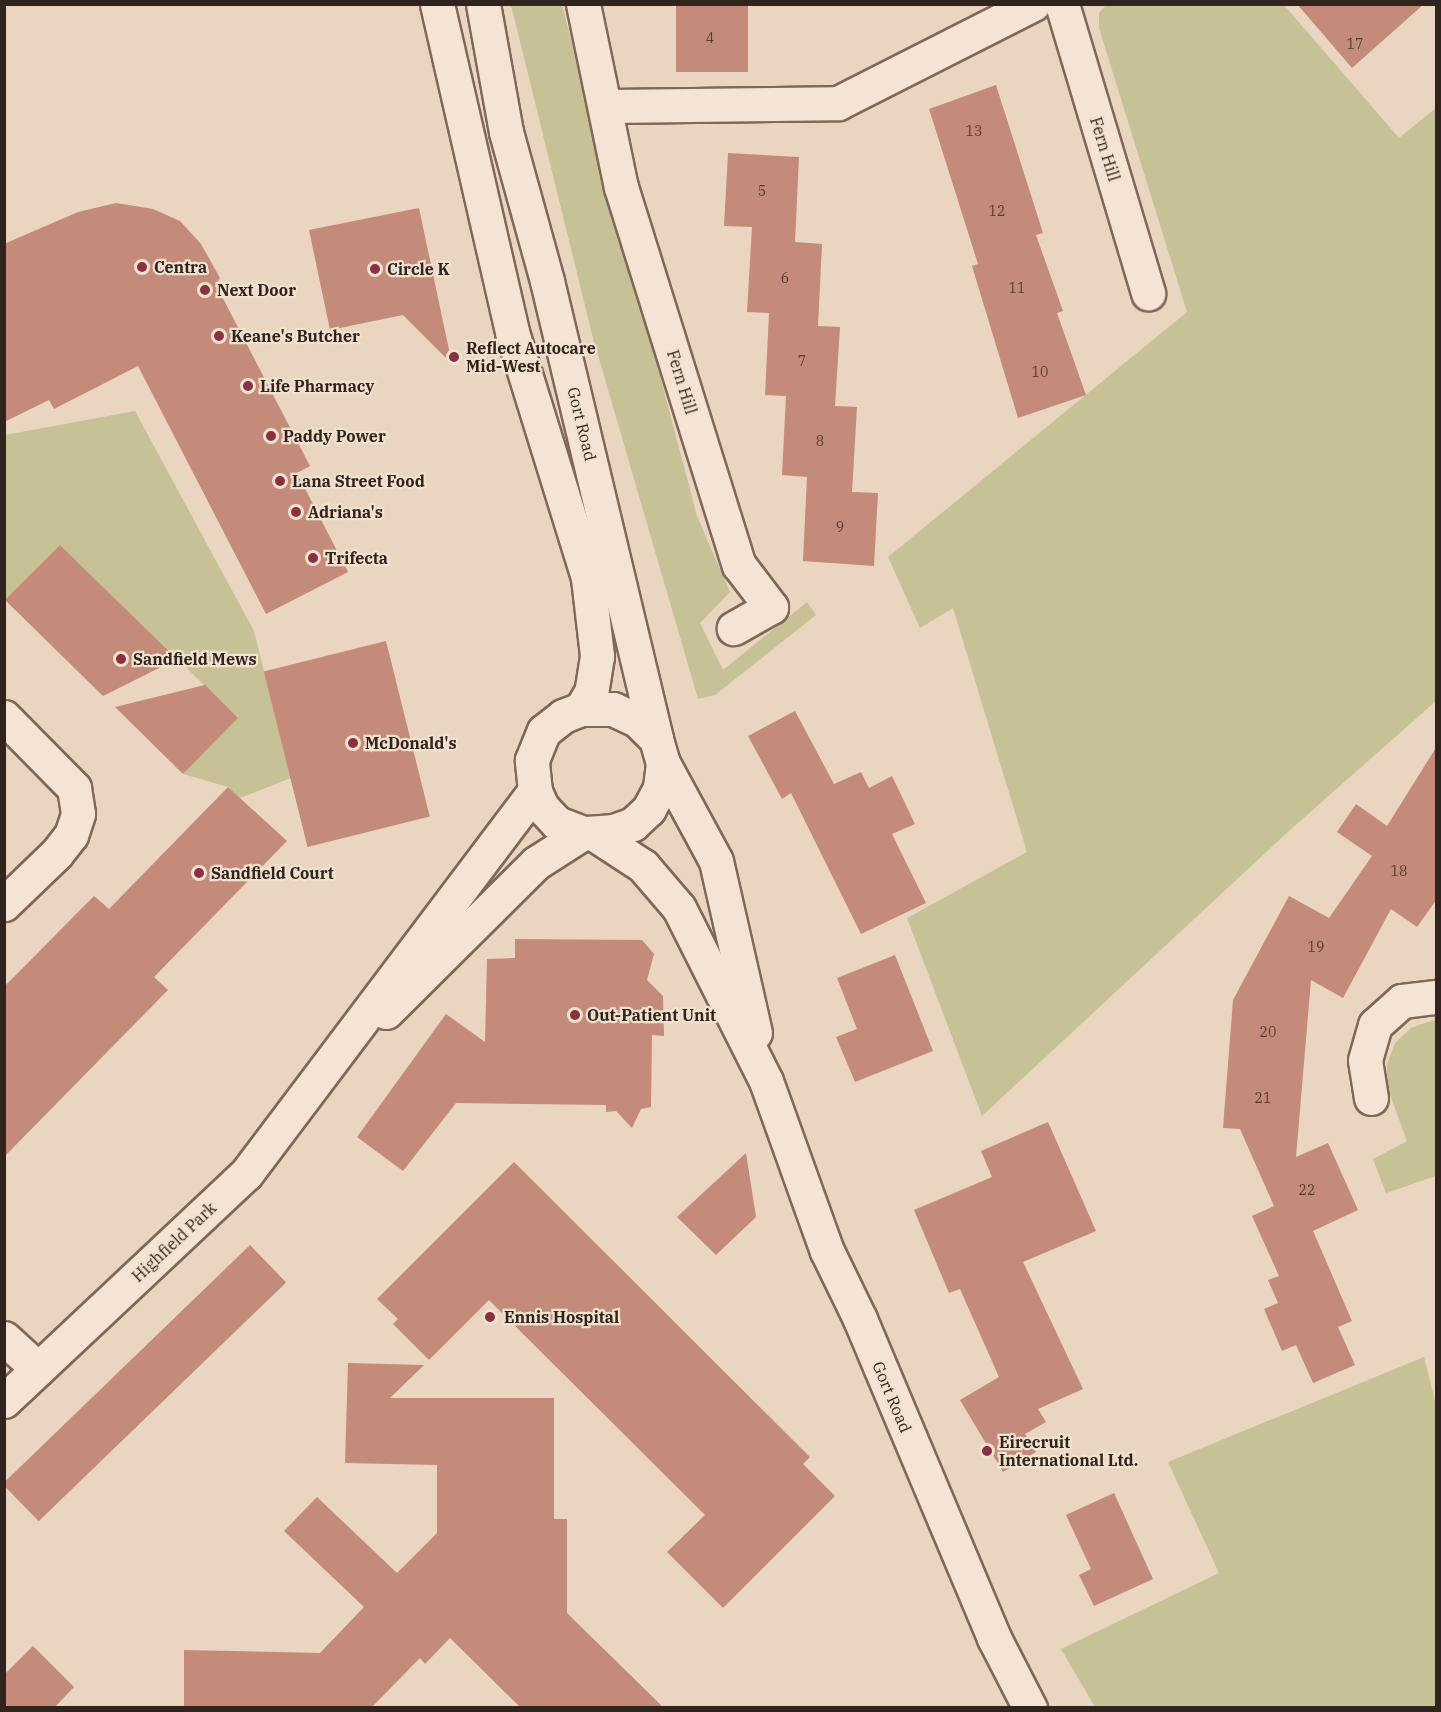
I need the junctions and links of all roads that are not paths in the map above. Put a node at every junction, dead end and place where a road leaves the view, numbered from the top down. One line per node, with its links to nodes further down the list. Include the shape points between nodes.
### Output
1 (437, 4): 9 (main road, via 512,332 588,579 597,656 591,693)
2 (483, 4): 11 (main road, Gort Road, via 506,132 547,281)
3 (583, 4): 6 (main road, Fern Hill)
4 (1033, 4): 6 (main road, via 838,103)
5 (1062, 4): 7 (main road, Fern Hill)
6 (606, 106): 8 (main road, Fern Hill, via 621,187 739,566 771,607)
7 (1148, 293)
8 (734, 628)
9 (581, 709): 11 (main road, via 613,709 637,720); 12 (main road, via 544,731 532,760)
10 (4, 717): 14 (main road, via 74,788 78,814 57,853)
11 (659, 751): 13 (main road, via 660,788 649,809 633,824); 17 (main road, via 716,861)
12 (535, 791): 13 (main road, via 542,807 557,823); 16 (main road)
13 (589, 833): 16 (main road, via 536,863 442,960); 17 (main road, via 643,866 679,908)
14 (4, 904)
15 (1437, 997): 18 (main road, via 1402,1001 1375,1025 1365,1060)
16 (326, 1069): 20 (main road, Highfield Park, via 246,1174)
17 (766, 1081): 22 (main road, Gort Road, via 826,1251 860,1319 994,1638)
18 (1371, 1098)
19 (4, 1338): 20 (main road)
20 (38, 1369): 21 (main road, Highfield Park)
21 (4, 1401)
22 (1030, 1707)

